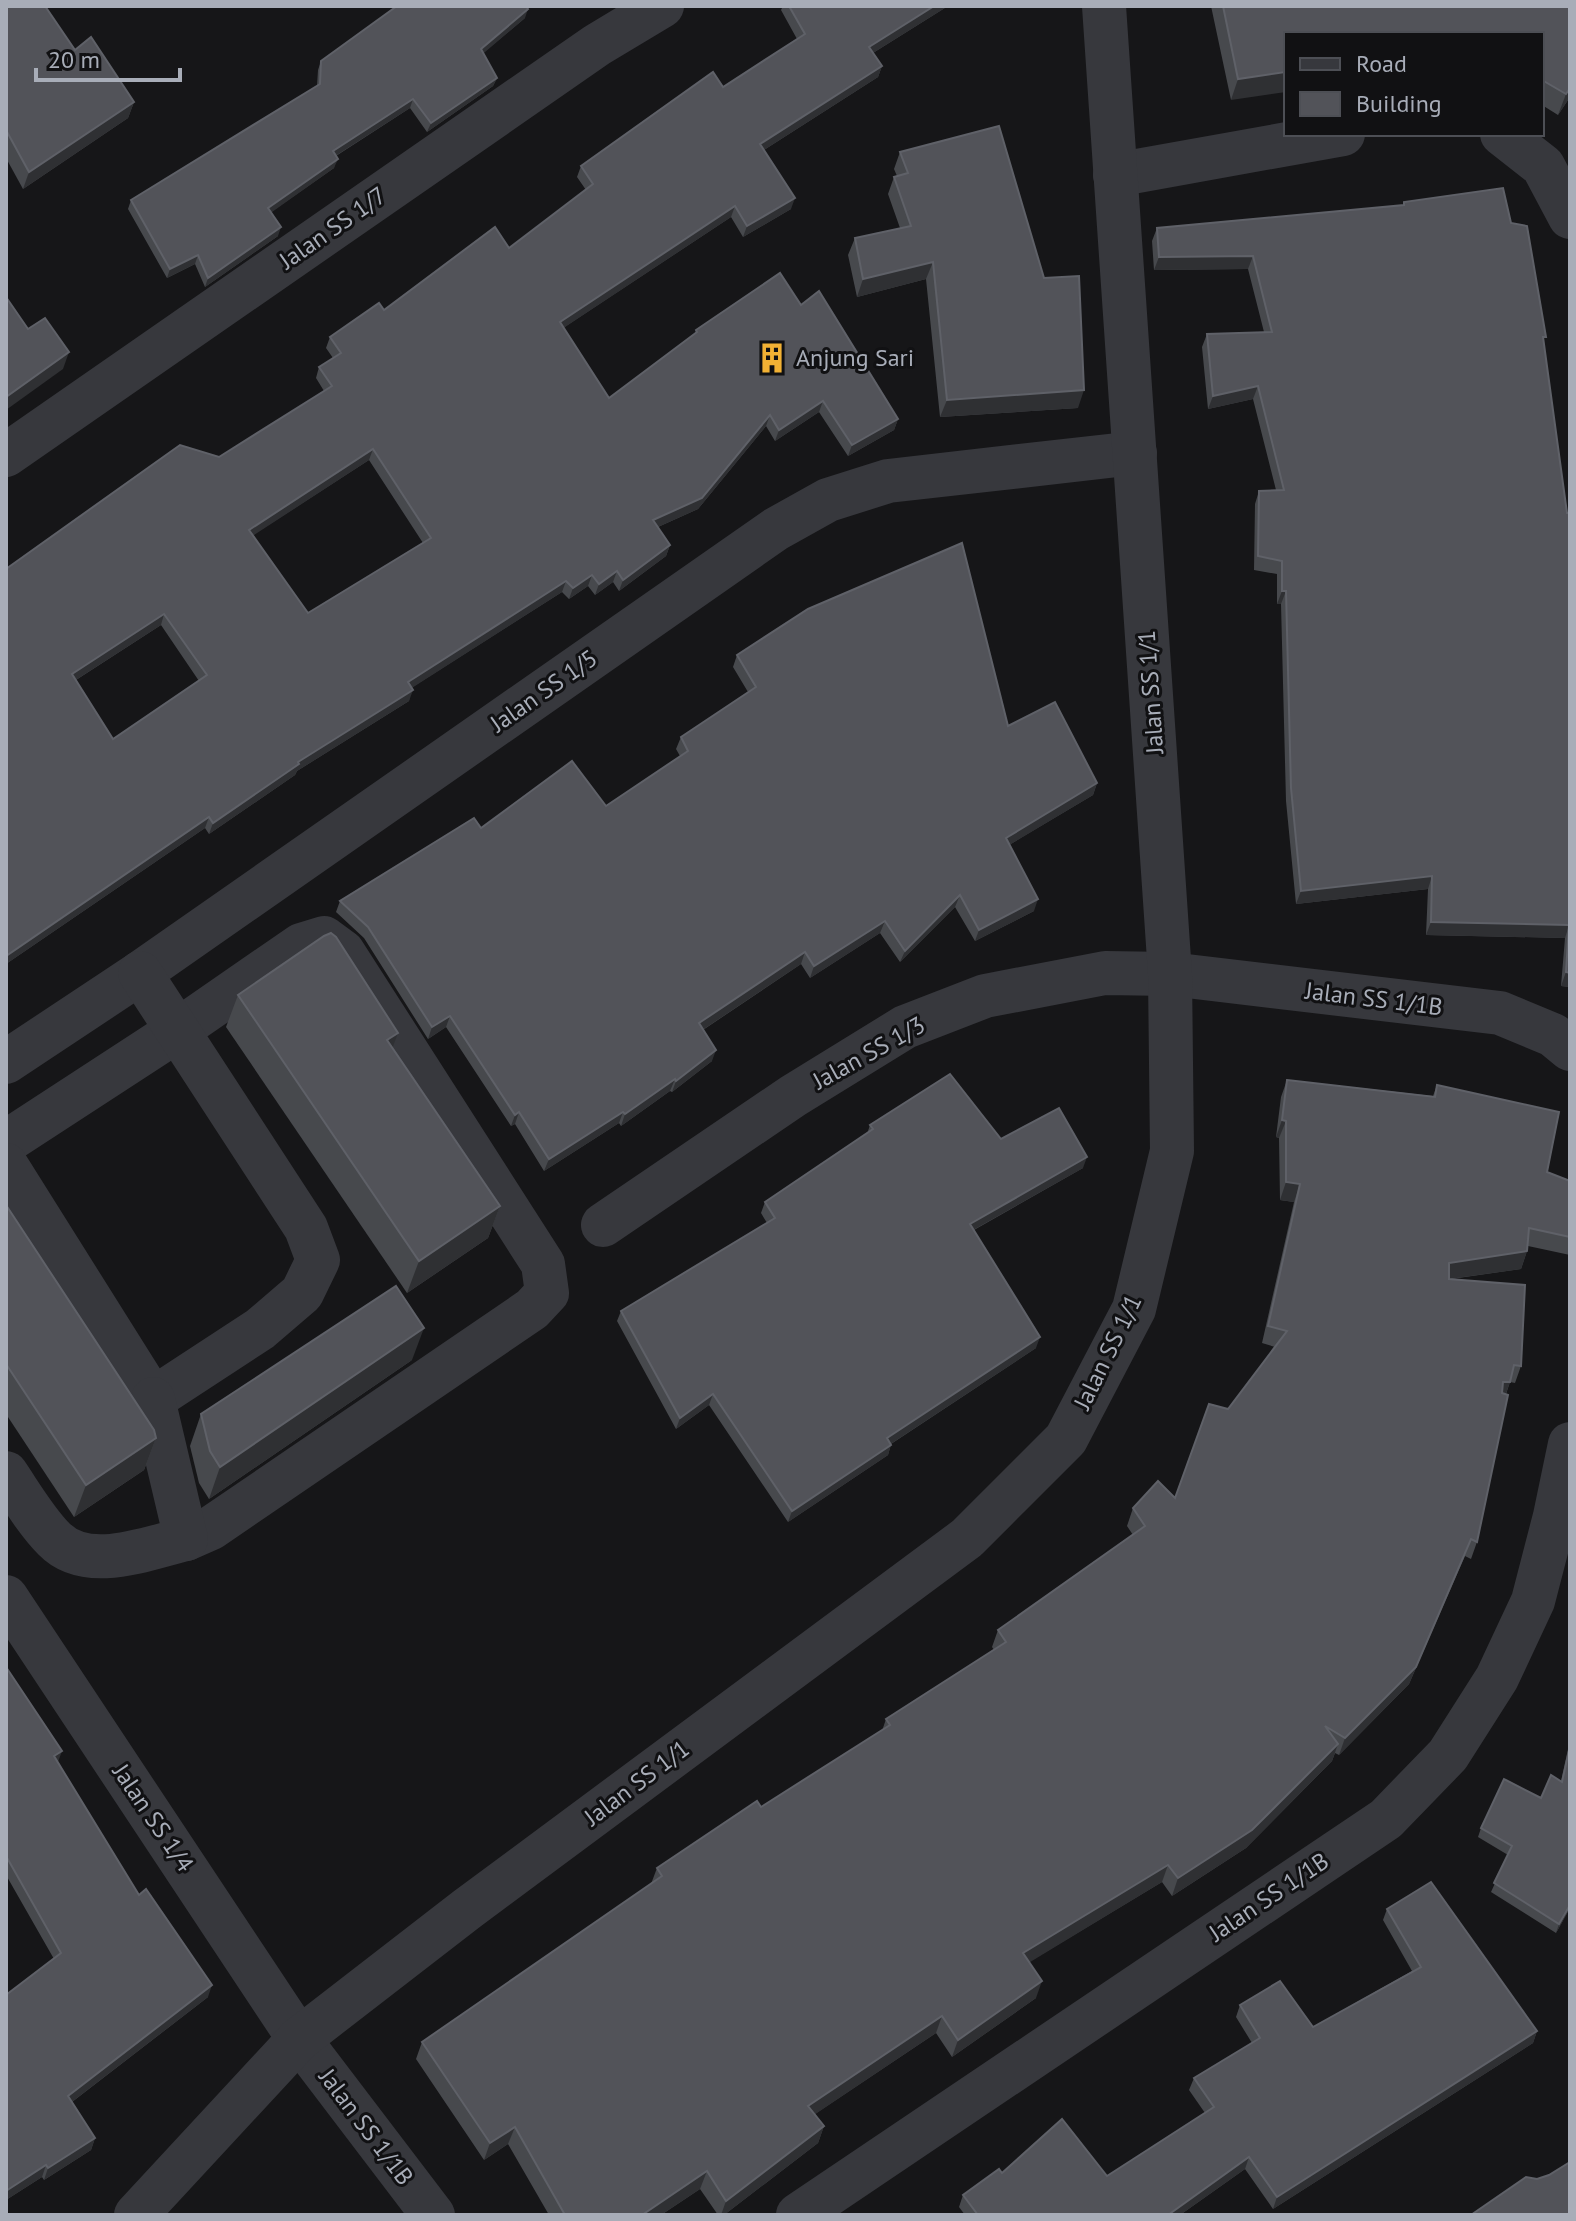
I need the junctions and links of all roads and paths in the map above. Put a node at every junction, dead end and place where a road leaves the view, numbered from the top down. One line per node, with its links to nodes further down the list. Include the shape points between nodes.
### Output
1 (662, 6): 3 (street, Jalan SS 1/7)
2 (1104, 6): 6 (street, Jalan SS 1/1)
3 (594, 26): 9 (street, Jalan SS 1/7)
4 (1332, 136): 6 (street)
5 (1505, 136): 7 (street, via 1543,166)
6 (1115, 175): 8 (street, Jalan SS 1/1)
7 (1570, 217)
8 (1135, 453): 10 (street, Jalan SS 1/1); 11 (street, Jalan SS 1/5, via 888,481 828,500 776,529)
9 (6, 455)
10 (1170, 974): 12 (street, Jalan SS 1/1B, via 1500,1013 1553,1035); 16 (street, Jalan SS 1/3, via 1105,973 985,996 905,1027); 22 (street, Jalan SS 1/1, via 1172,1151 1134,1309 1066,1439 967,1538)
11 (159, 1001): 13 (street, Jalan SS 1/5); 14 (street); 17 (street, via 306,1228 318,1260 302,1293 260,1329); 20 (street, via 324,938 343,952 543,1264 547,1293 532,1309 364,1425 211,1528)
12 (1570, 1049)
13 (6, 1062)
14 (6, 1142)
15 (6, 1165): 17 (street)
16 (603, 1225)
17 (153, 1399): 20 (street)
18 (1570, 1444): 25 (street, Jalan SS 1/1B, via 1533,1601 1497,1678 1448,1755 1386,1819)
19 (6, 1473): 20 (street, via 55,1541 76,1554 113,1556)
20 (186, 1539)
21 (6, 1597): 22 (street, Jalan SS 1/4)
22 (299, 2039): 23 (street, Jalan SS 1/1); 24 (street, Jalan SS 1/1B)
23 (136, 2215)
24 (433, 2215)
25 (798, 2215)

